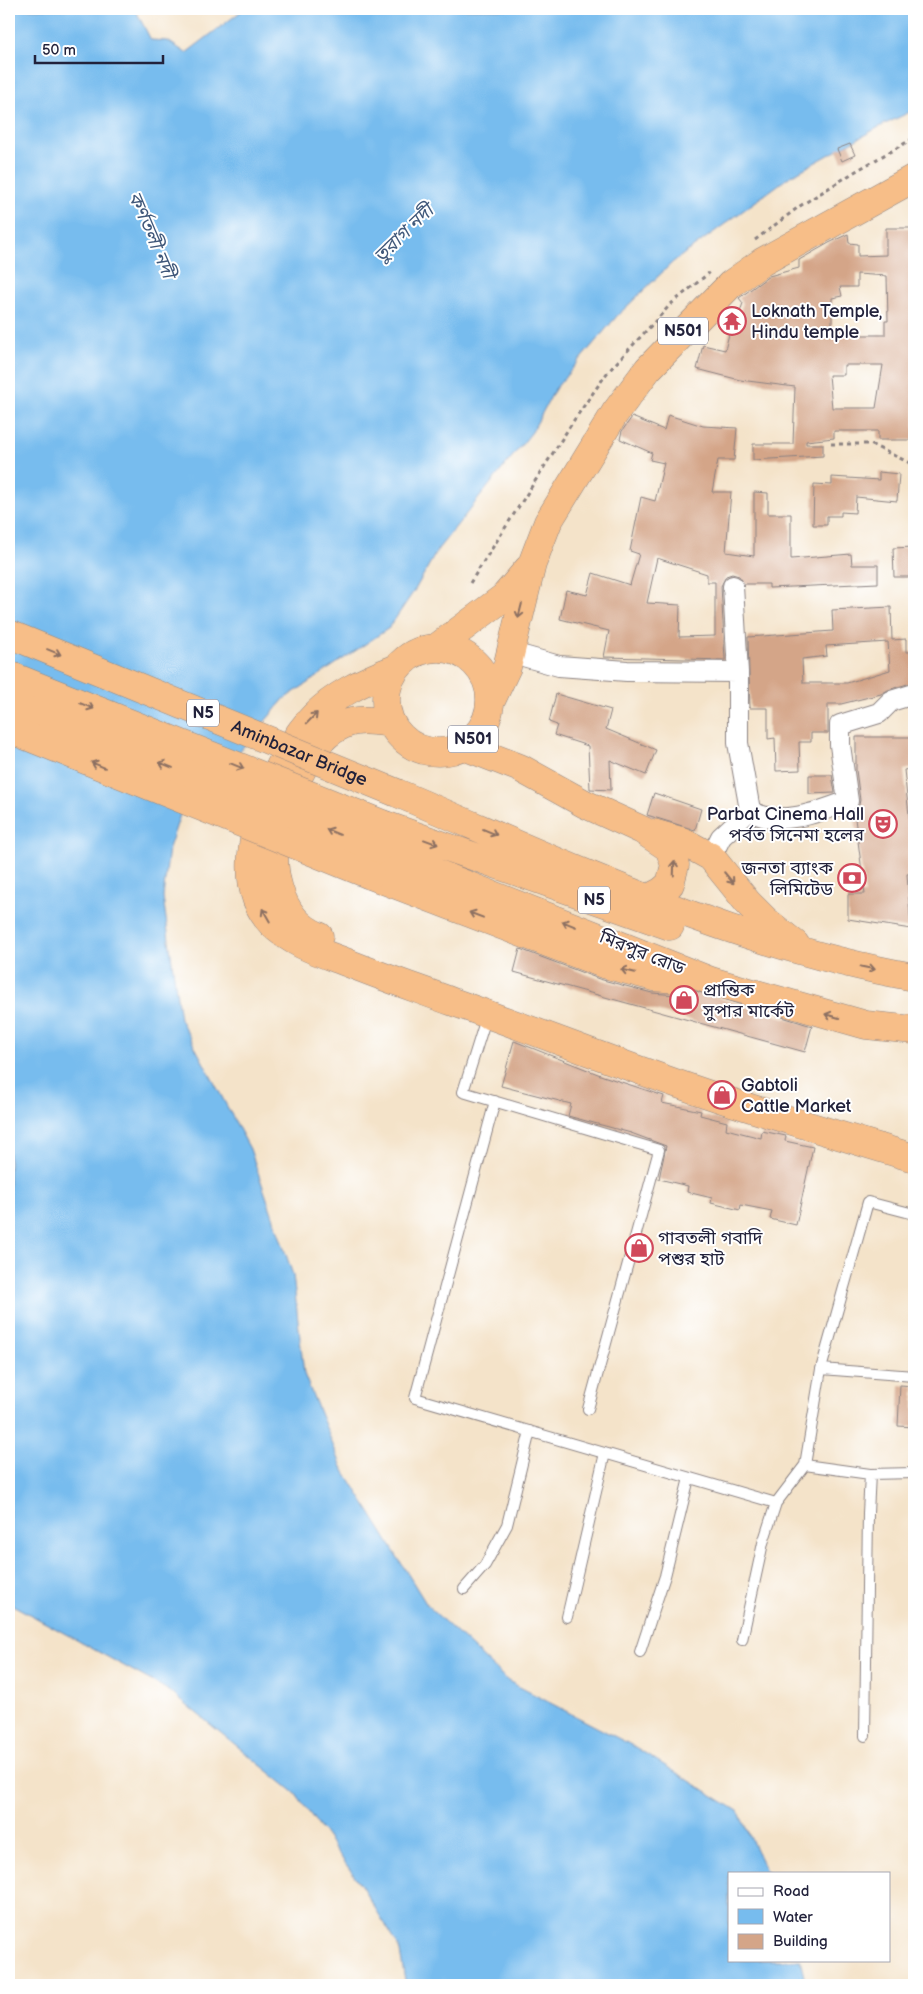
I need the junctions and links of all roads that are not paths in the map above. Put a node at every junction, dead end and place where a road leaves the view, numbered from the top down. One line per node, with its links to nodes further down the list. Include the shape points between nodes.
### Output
1 (914, 178): 2 (highway, N501, via 762,262 731,284 694,319 648,369 615,413 548,522)
2 (532, 564): 5 (highway, N501, via 504,597); 6 (highway, N501, one-way to 6)
3 (733, 586): 8 (street)
4 (9, 634): 21 (highway, Aminbazar Bridge / N5, one-way to 21, bridge)
5 (436, 648): 7 (highway, N501, via 418,652); 12 (highway, N501, via 464,655 475,664 486,682)
6 (510, 652): 8 (street, via 559,666 627,671); 12 (highway, N501)
7 (397, 668): 13 (highway, N501, via 389,681 386,695); 25 (highway, one-way to 7, via 290,938 271,923 254,892 253,837 274,778 303,726 336,697)
8 (738, 672): 17 (street, via 738,743)
9 (9, 675): 19 (highway, Aminbazar Bridge / N5, one-way to 19, bridge)
10 (914, 694): 17 (street, via 891,700 879,713 840,725 848,800 788,819 756,815)
11 (9, 703): 19 (highway, N5, one-way to 11, bridge)
12 (489, 709): 15 (highway, N501, via 482,728); 16 (highway, via 496,734)
13 (391, 723): 15 (highway, N501, via 406,742 428,751 440,752); 30 (highway, via 354,721 328,734 314,748 278,824 275,868 278,886 294,919 310,933 808,1114)
14 (9, 729): 19 (highway, one-way to 14, bridge)
15 (463, 746): 16 (highway, N501)
16 (520, 768): 18 (highway, N501, via 585,804)
17 (750, 810): 20 (street, via 720,837)
18 (642, 830): 20 (highway, N501, via 684,842); 21 (highway, N501, one-way to 18, via 670,884 675,865 669,848)
19 (378, 850): 22 (highway, N5, one-way to 22); 26 (highway, মিরপুর রোড, one-way to 19, via 711,981)
20 (711, 858): 23 (highway, N501, one-way to 23, via 765,920)
21 (647, 899): 22 (highway, N501); 23 (highway)
22 (609, 906): 23 (highway, N5, via 745,949)
23 (808, 954): 24 (highway, one-way to 24)
24 (914, 977)
25 (487, 1014): 29 (lane, via 462,1092); 31 (highway, via 723,1100)
26 (866, 1025): 27 (highway, মিরপুর রোড); 28 (highway)
27 (914, 1030)
28 (914, 1050)
29 (495, 1101): 35 (lane, via 658,1150); 36 (lane, via 415,1398)
30 (914, 1142)
31 (914, 1158)
32 (914, 1214): 33 (lane, via 868,1202)
33 (821, 1369): 34 (lane); 38 (lane)
34 (914, 1376)
35 (588, 1409)
36 (530, 1431): 37 (lane); 43 (lane, via 507,1526 485,1566)
37 (605, 1453): 41 (lane); 44 (lane)
38 (805, 1465): 40 (lane); 42 (lane)
39 (914, 1473): 40 (lane)
40 (870, 1474): 47 (lane)
41 (689, 1478): 42 (lane); 46 (lane, via 665,1576)
42 (776, 1503): 45 (lane, via 763,1544)
43 (464, 1589)
44 (566, 1617)
45 (742, 1640)
46 (640, 1652)
47 (865, 1736)

